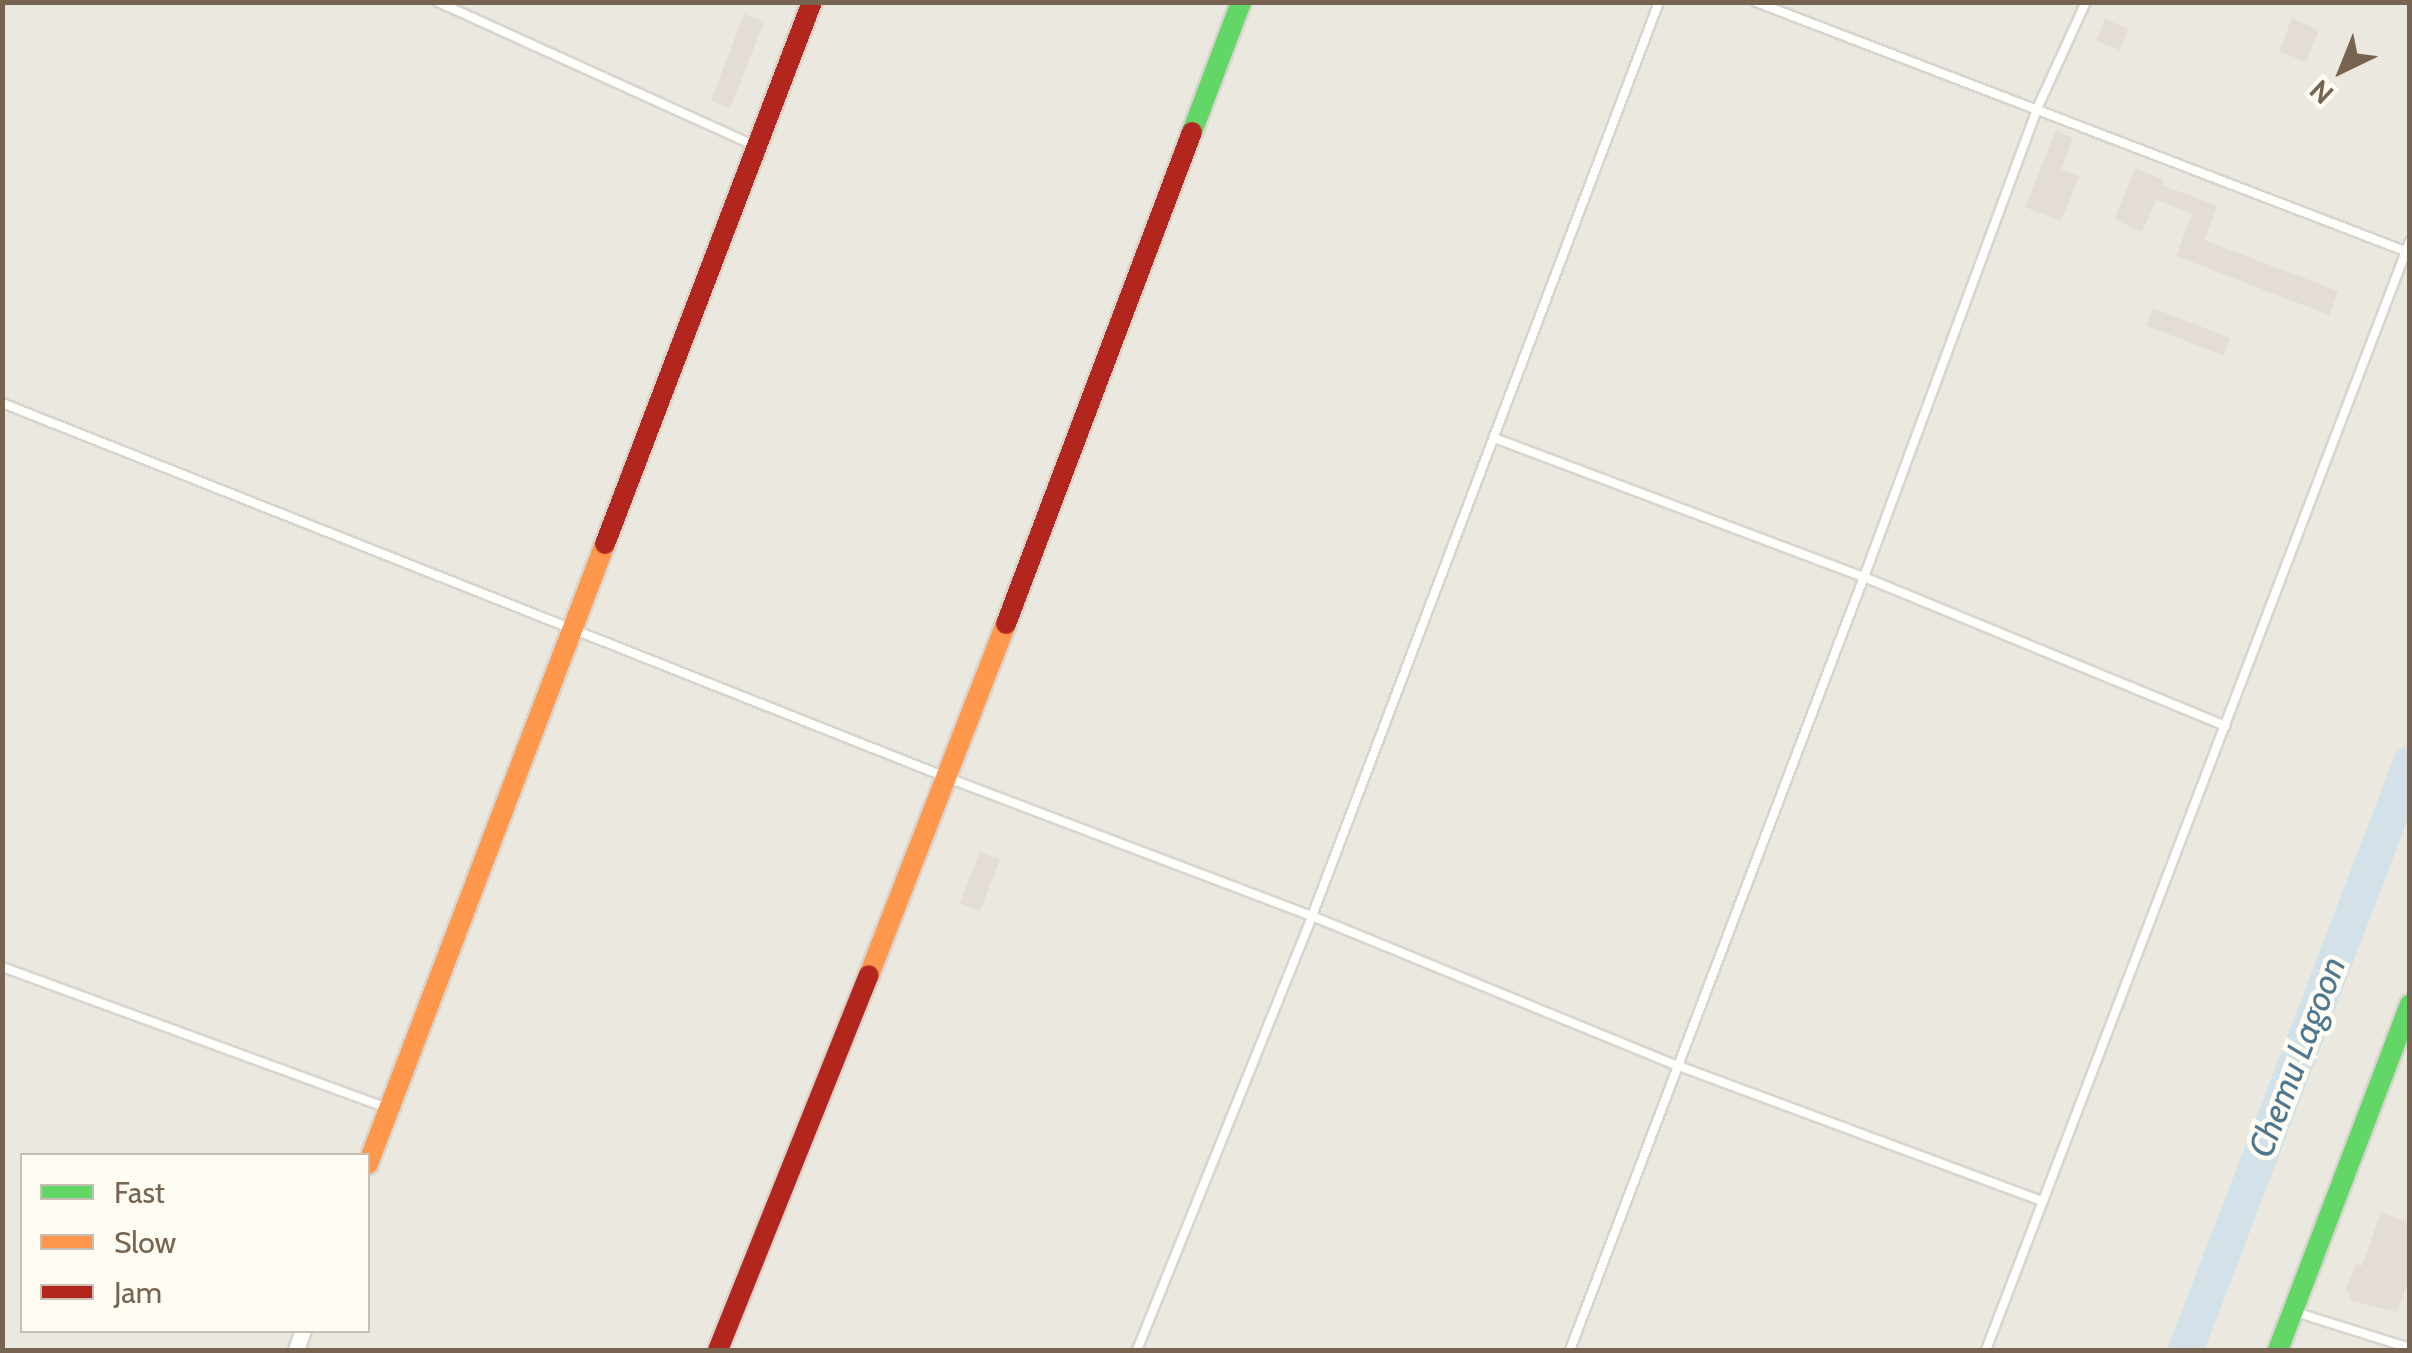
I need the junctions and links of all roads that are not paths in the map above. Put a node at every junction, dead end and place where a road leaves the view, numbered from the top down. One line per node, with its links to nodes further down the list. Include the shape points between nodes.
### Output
1 (438, 2): 8 (lane)
2 (812, 2): 8 (street)
3 (1240, 2): 16 (street)
4 (1660, 2): 12 (lane)
5 (1756, 2): 7 (lane)
6 (2086, 2): 7 (lane)
7 (2036, 111): 10 (lane); 13 (lane)
8 (758, 147): 14 (street)
9 (2410, 241): 10 (lane)
10 (2405, 252): 15 (lane)
11 (2, 403): 14 (lane)
12 (1494, 438): 13 (lane); 17 (lane)
13 (1864, 578): 15 (lane); 20 (lane)
14 (574, 630): 16 (lane); 21 (street)
15 (2226, 726): 23 (lane)
16 (948, 778): 17 (lane); 26 (street)
17 (1312, 916): 20 (lane); 27 (lane)
18 (2, 967): 21 (lane)
19 (2410, 1004): 24 (street)
20 (1676, 1065): 23 (lane); 28 (lane)
21 (389, 1108): 22 (street)
22 (370, 1159)
23 (2041, 1201): 29 (lane)
24 (2294, 1311): 25 (lane); 30 (street)
25 (2410, 1348)
26 (718, 1350)
27 (1137, 1350)
28 (1570, 1350)
29 (1986, 1350)
30 (2278, 1350)

